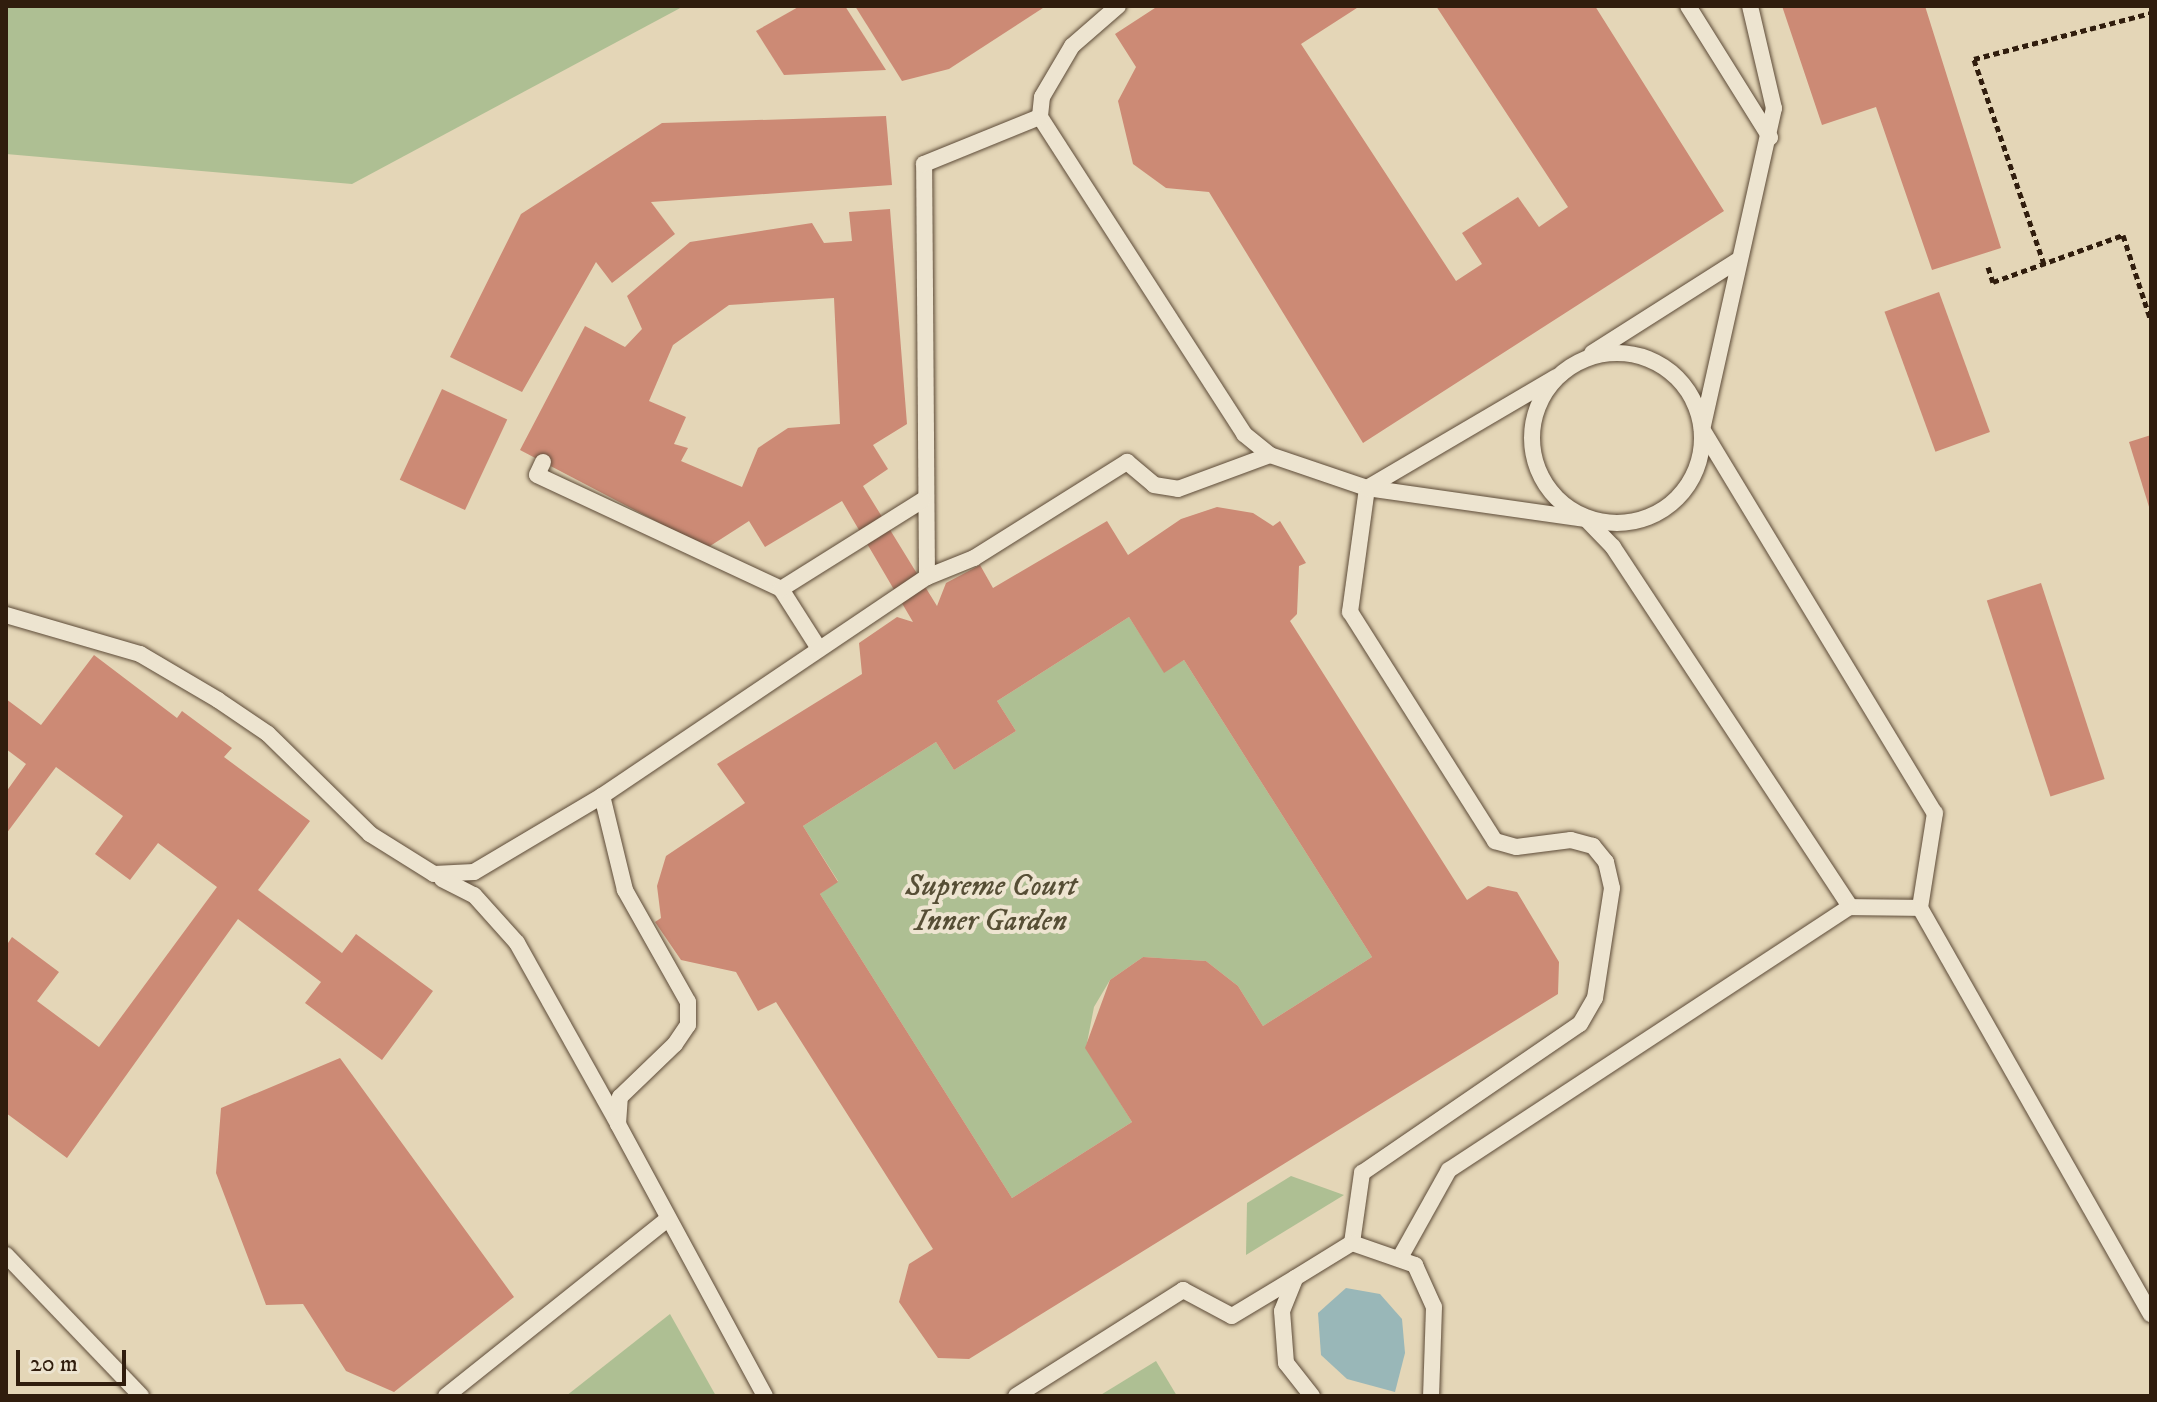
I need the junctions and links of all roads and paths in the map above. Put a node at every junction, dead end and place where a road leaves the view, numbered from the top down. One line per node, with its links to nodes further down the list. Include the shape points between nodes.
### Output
1 (1118, 6): 5 (lane, via 1072,46 1042,97)
2 (1688, 6): 6 (lane)
3 (1750, 6): 6 (lane, via 1770,69)
4 (2151, 13): 8 (path, via 1974,59)
5 (1040, 117): 14 (lane, via 1244,434); 17 (lane, via 924,164)
6 (1770, 137): 7 (lane)
7 (1737, 261): 11 (lane); 13 (lane)
8 (2044, 264): 9 (path, via 1993,282); 10 (path, via 2123,235)
9 (1988, 267)
10 (2151, 321)
11 (1580, 360): 12 (lane); 13 (lane, via 1606,353 1659,364 1695,403)
12 (1556, 377): 16 (lane); 18 (lane, via 1533,420 1536,468 1565,507)
13 (1702, 429): 18 (lane, via 1689,486 1669,507 1629,523); 26 (lane, via 1935,813)
14 (1270, 455): 16 (lane); 19 (lane, via 1178,489 1154,485 1127,462 974,558)
15 (543, 462): 20 (lane, via 537,475)
16 (1367, 488): 18 (lane); 29 (lane, via 1350,612 1495,841 1593,846 1612,888 1595,998 1580,1024 1362,1173)
17 (923, 500): 19 (lane); 20 (lane)
18 (1586, 519): 25 (lane, via 1613,547)
19 (927, 577): 22 (lane)
20 (781, 589): 22 (lane)
21 (6, 615): 24 (lane, via 140,654 218,700 268,734 370,834)
22 (818, 647): 23 (lane)
23 (602, 796): 24 (lane, via 474,872); 27 (lane, via 625,890 688,1002 688,1025 675,1044 620,1097)
24 (434, 874): 27 (lane, via 474,895 517,943)
25 (1850, 907): 26 (lane); 30 (lane, via 1449,1170)
26 (1920, 908): 33 (lane)
27 (618, 1124): 28 (lane)
28 (668, 1219): 35 (lane); 36 (lane)
29 (1352, 1243): 30 (lane); 32 (lane)
30 (1402, 1254): 39 (lane, via 1415,1265 1434,1307)
31 (6, 1255): 34 (lane)
32 (1295, 1278): 37 (lane, via 1232,1316 1183,1290); 38 (lane, via 1280,1332 1286,1363)
33 (2151, 1314)
34 (141, 1396)
35 (446, 1396)
36 (765, 1396)
37 (1016, 1396)
38 (1312, 1396)
39 (1431, 1396)

